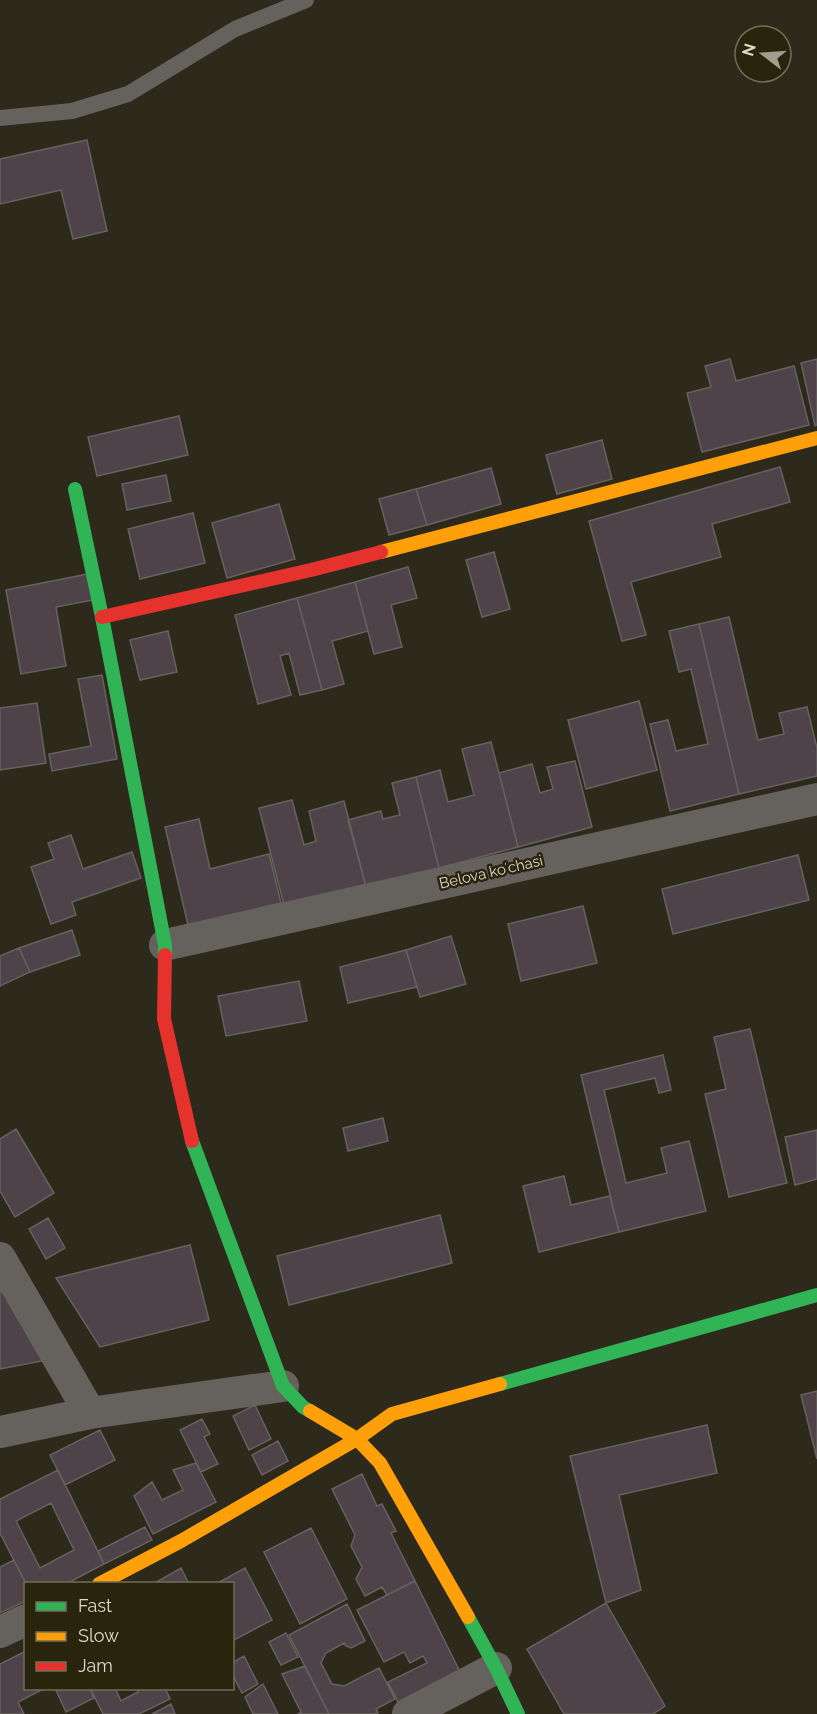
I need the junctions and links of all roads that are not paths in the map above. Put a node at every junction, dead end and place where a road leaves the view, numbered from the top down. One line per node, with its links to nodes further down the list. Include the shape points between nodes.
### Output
1 (306, 0): 2 (lane, via 235,29 128,94 72,111)
2 (0, 118)
3 (817, 438): 5 (street, via 311,570)
4 (75, 489): 5 (street)
5 (102, 617): 7 (street)
6 (817, 799): 7 (street, Belova koʻchasi)
7 (165, 945): 10 (street, via 165,1019 191,1139)
8 (0, 1258): 11 (street)
9 (817, 1295): 13 (street, via 392,1414)
10 (283, 1386): 11 (street); 13 (street, via 303,1407)
11 (90, 1413): 12 (street)
12 (0, 1432)
13 (357, 1439): 14 (street, via 181,1542); 17 (street, via 380,1463 396,1489)
14 (103, 1582)
15 (24, 1621): 16 (street)
16 (0, 1632)
17 (495, 1668): 18 (street); 19 (street)
18 (408, 1714)
19 (518, 1714)

